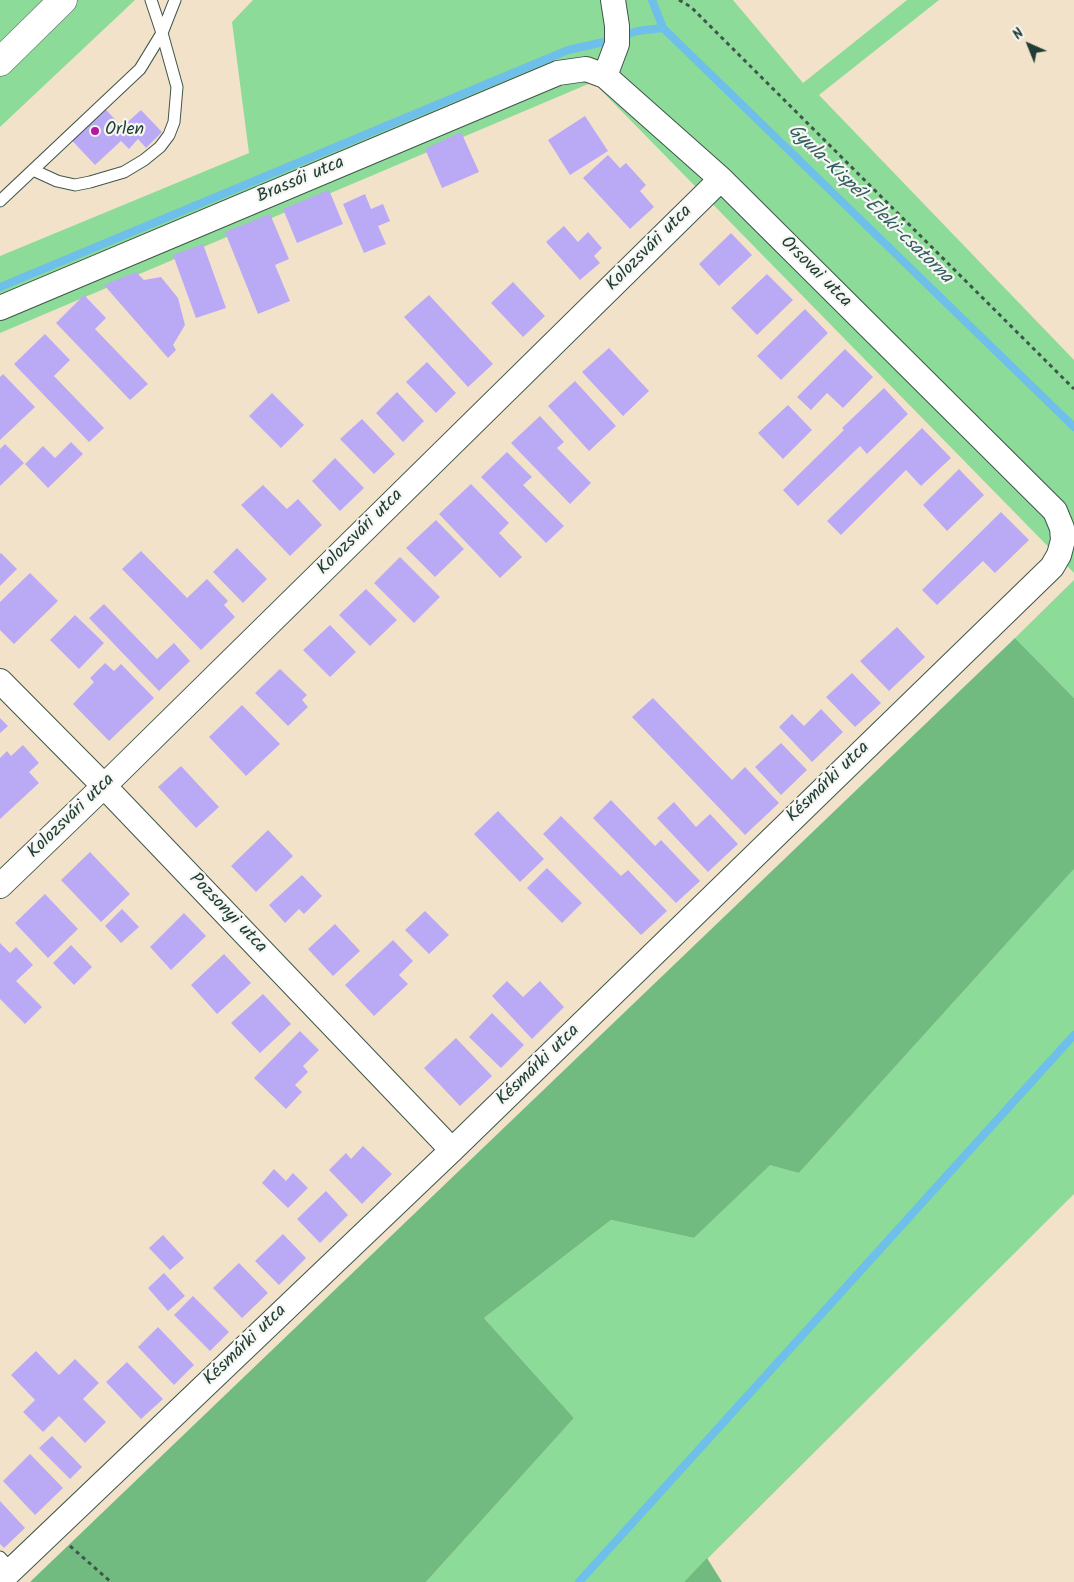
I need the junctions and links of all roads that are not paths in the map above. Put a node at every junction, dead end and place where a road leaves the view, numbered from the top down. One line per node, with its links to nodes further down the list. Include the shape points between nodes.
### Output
1 (63, 0): 6 (street)
2 (151, 0): 5 (lane)
3 (175, 0): 5 (lane)
4 (613, 0): 7 (street, via 617,35)
5 (162, 33): 8 (lane, via 140,69); 8 (lane, via 177,87 174,122 160,147 124,172 90,182 57,181)
6 (0, 62)
7 (604, 76): 9 (street, Orsovai utca); 11 (street, Brassói utca, via 586,69 558,73)
8 (33, 170): 10 (lane)
9 (721, 179): 12 (street, Orsovai utca, via 1055,512); 14 (street, Kolozsvári utca)
10 (0, 201)
11 (0, 308)
12 (1063, 540): 16 (street, Késmárki utca, via 1052,567)
13 (0, 681): 14 (street, Pozsonyi utca)
14 (104, 786): 15 (street, Kolozsvári utca); 16 (street, Pozsonyi utca)
15 (0, 886)
16 (452, 1150): 17 (street, Késmárki utca, via 52,1531)
17 (4, 1569)

